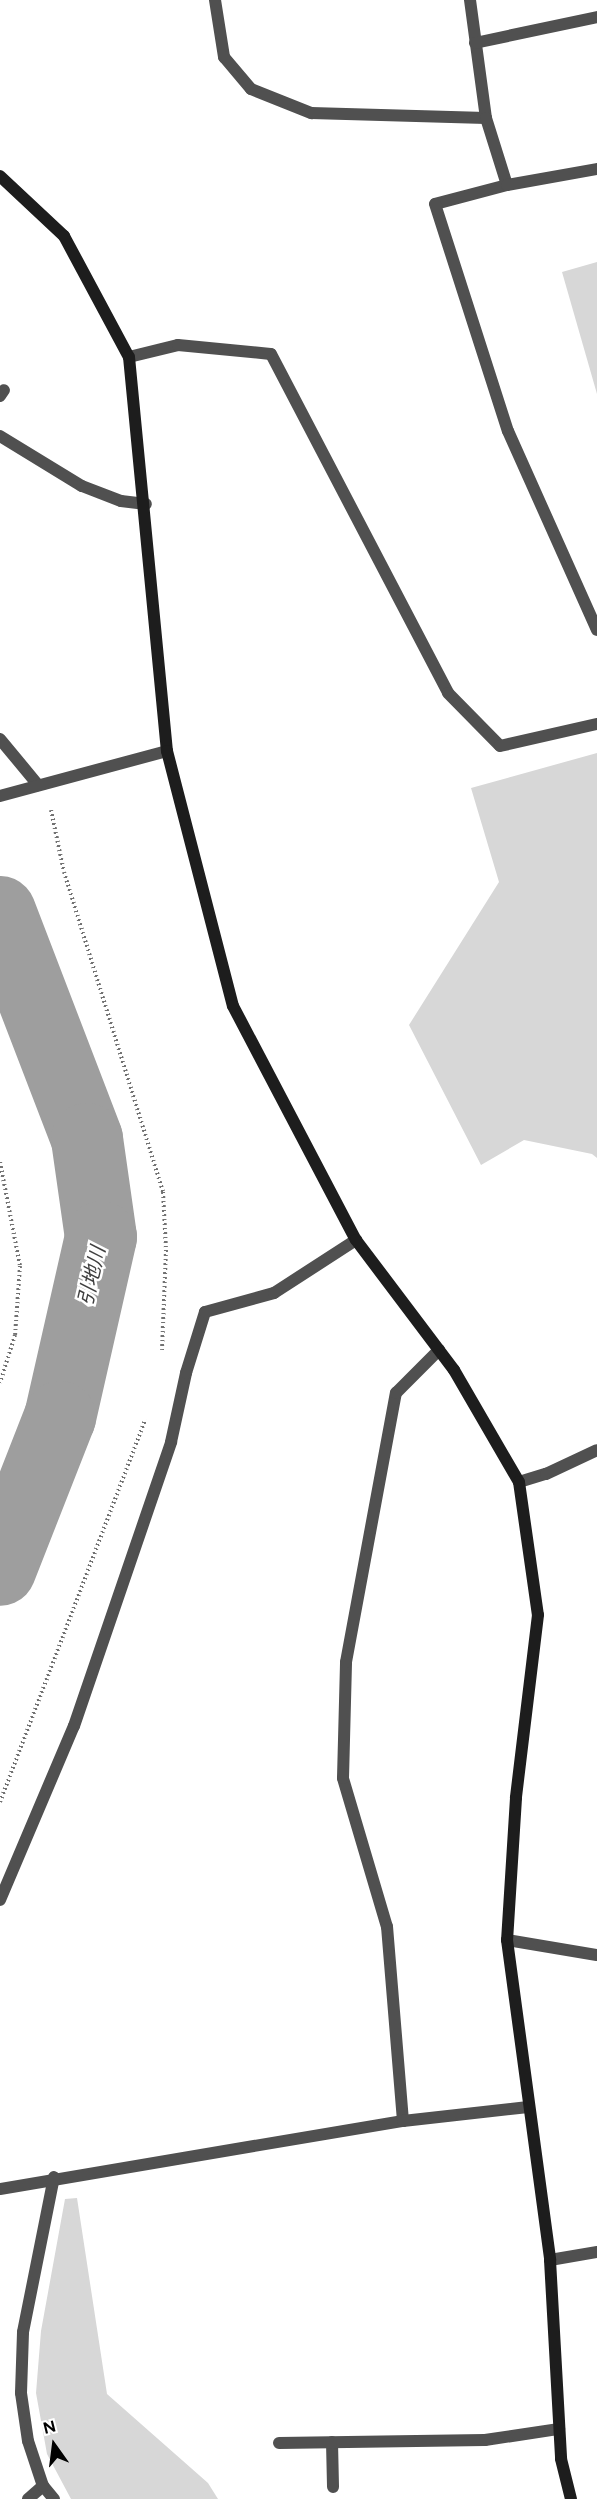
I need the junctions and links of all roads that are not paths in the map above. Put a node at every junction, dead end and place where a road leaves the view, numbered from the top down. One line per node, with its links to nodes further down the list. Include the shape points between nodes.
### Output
1 (215, 0): 5 (street, via 224,57 251,89 311,113)
2 (470, 0): 4 (street)
3 (597, 17): 4 (street)
4 (475, 43): 5 (street)
5 (486, 118): 8 (street)
6 (597, 169): 8 (street)
7 (0, 176): 9 (street, via 64,236)
8 (507, 185): 12 (street, via 435,204 508,430)
9 (129, 357): 11 (street); 13 (street, via 178,345 271,354 448,693 500,746)
10 (0, 436): 11 (street, via 82,486 121,501)
11 (146, 504): 15 (street)
12 (597, 630)
13 (597, 724)
14 (0, 739): 16 (street)
15 (167, 751): 16 (street); 18 (street, via 232,1006)
16 (38, 785): 17 (street)
17 (0, 796)
18 (356, 1240): 19 (street); 22 (street, via 274,1293 205,1312 171,1442 74,1726)
19 (439, 1350): 21 (street); 26 (street, via 396,1393 346,1662 343,1778 387,1927)
20 (597, 1450): 21 (street)
21 (519, 1482): 23 (street, via 538,1615 516,1798)
22 (0, 1900)
23 (507, 1940): 24 (street); 25 (street)
24 (597, 1955)
25 (528, 2107): 26 (street); 30 (street)
26 (403, 2121): 27 (street)
27 (54, 2177): 28 (street); 34 (street, via 25,2322 21,2383 28,2441)
28 (0, 2188)
29 (597, 2252): 30 (street)
30 (550, 2260): 31 (street)
31 (559, 2429): 32 (street, via 485,2440); 38 (street, via 561,2459)
32 (332, 2442): 33 (street); 35 (street)
33 (279, 2443)
34 (43, 2486): 36 (street); 37 (street)
35 (333, 2487)
36 (28, 2499)
37 (54, 2499)
38 (571, 2499)

